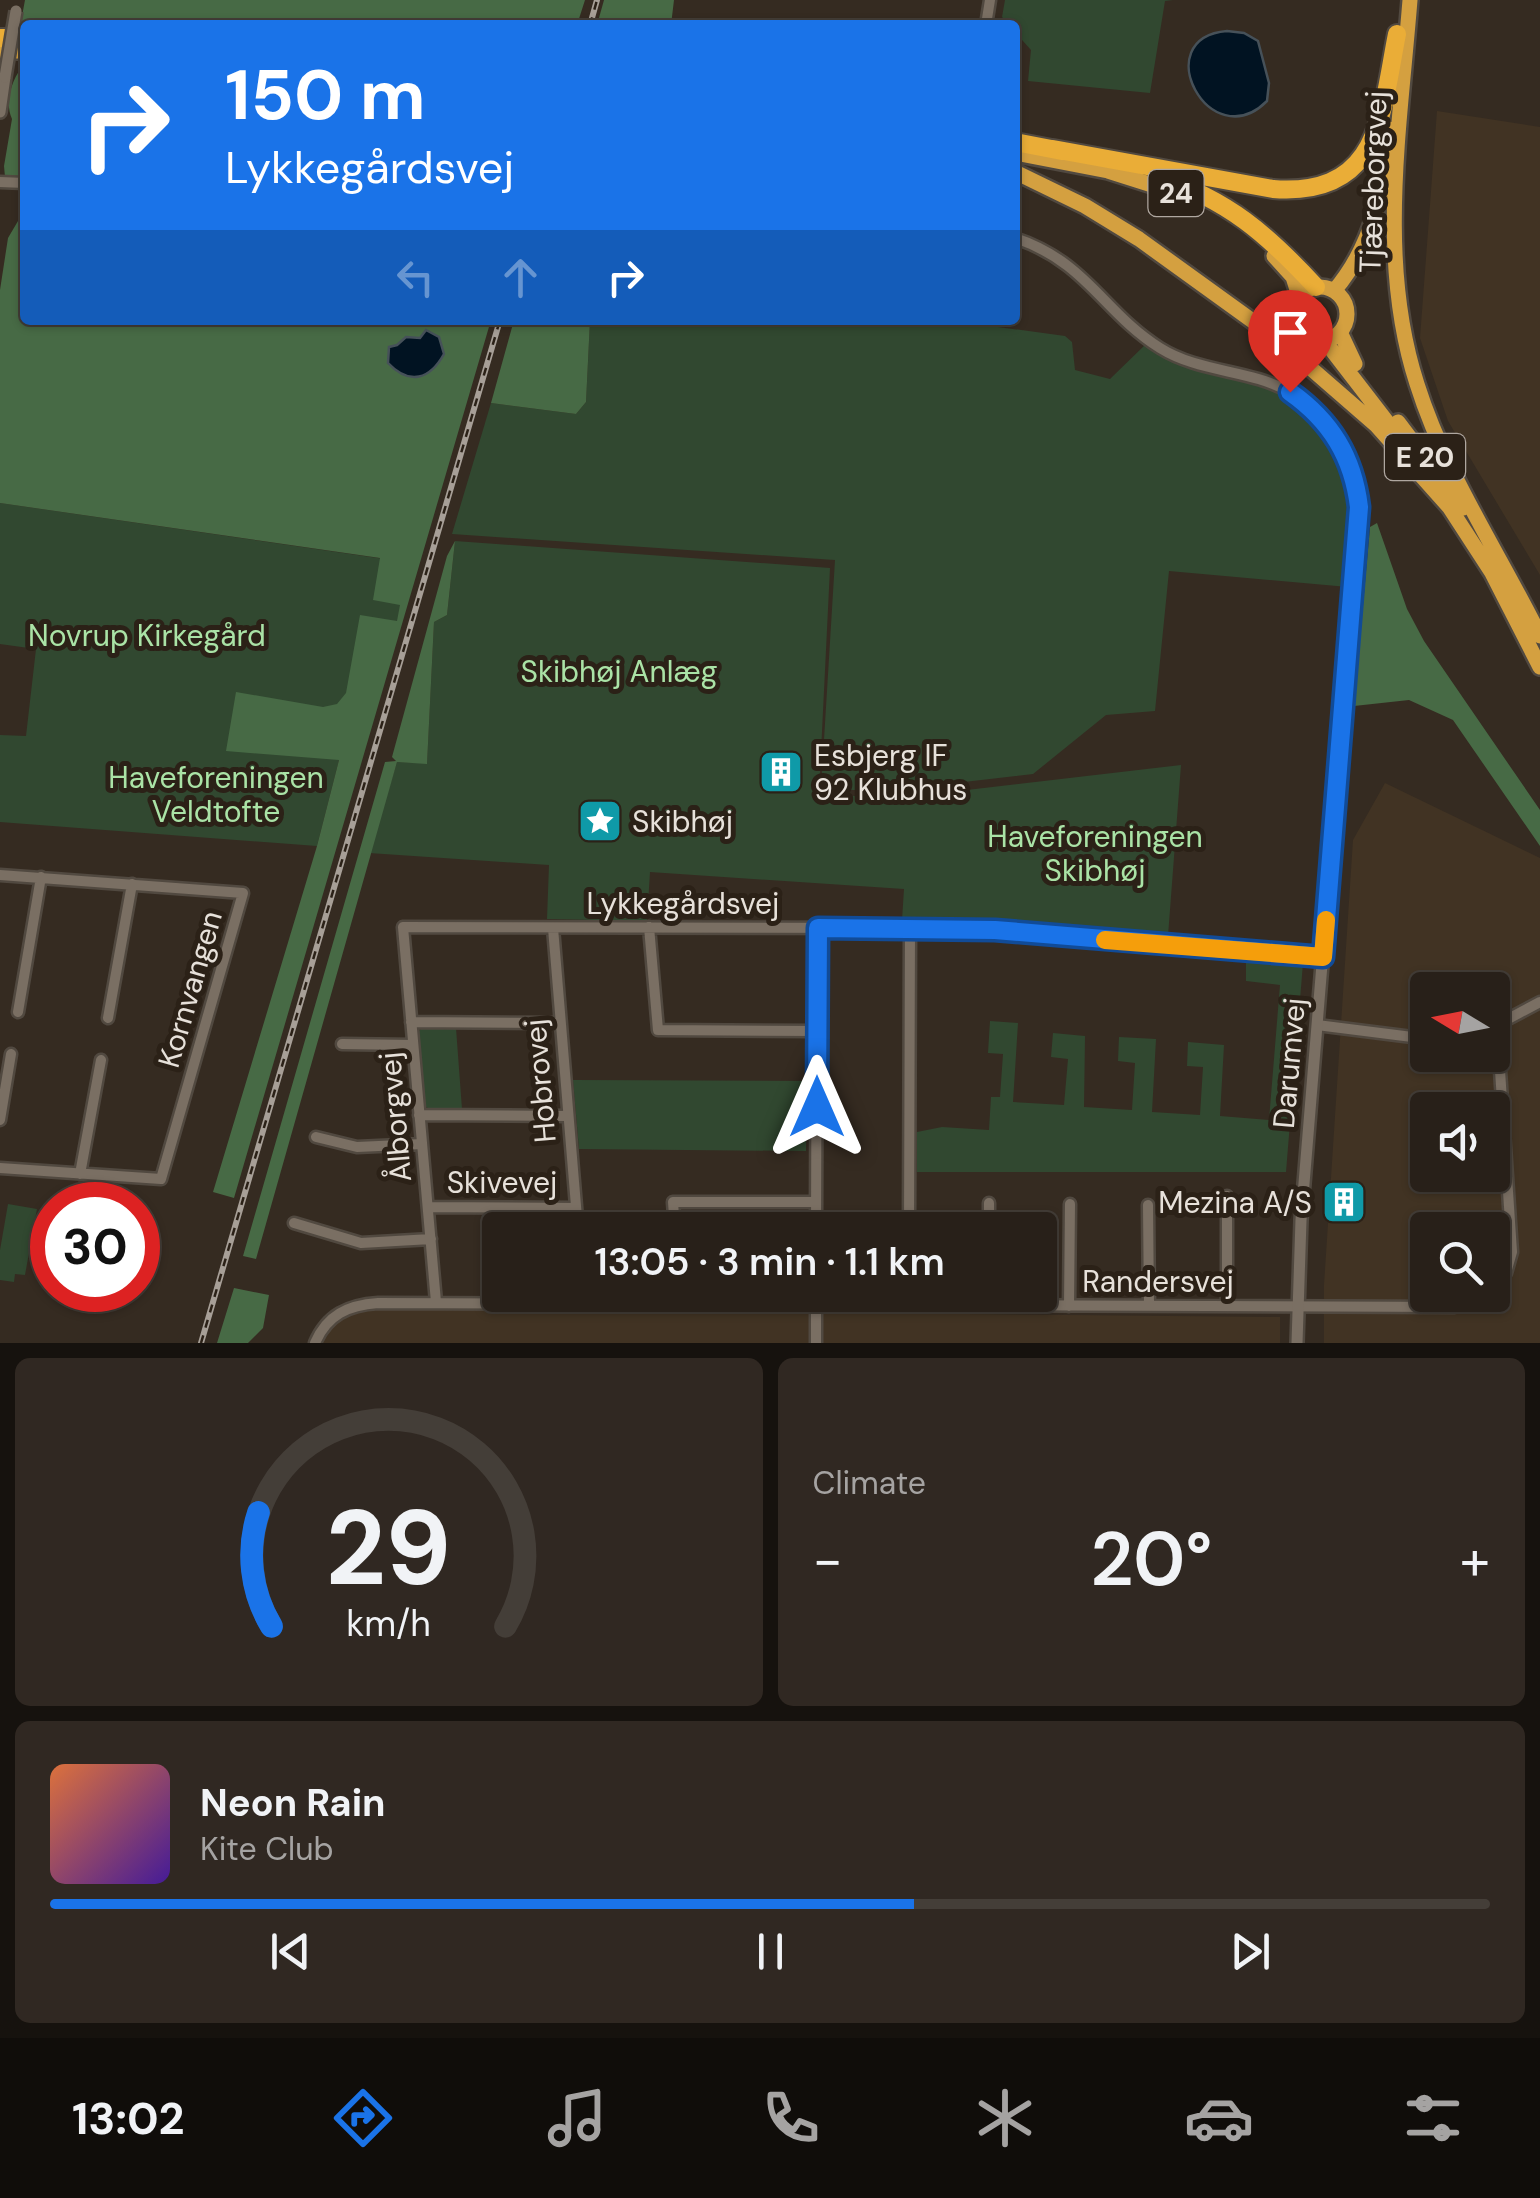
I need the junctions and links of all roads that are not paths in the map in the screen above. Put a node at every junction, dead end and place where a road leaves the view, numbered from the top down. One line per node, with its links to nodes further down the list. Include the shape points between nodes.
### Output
1 (1400, 0): 4 (highway)
2 (1410, 0): 6 (highway, Tjæreborgvej)
3 (16, 6): 5 (street, bridge)
4 (1398, 34): 8 (highway, via 1378,131 1357,165 1330,182 1273,189); 12 (highway, via 1382,188 1368,236)
5 (0, 112)
6 (1398, 138): 12 (highway, via 1382,222 1367,258); 17 (highway, Tjæreborgvej, via 1395,256 1410,359 1433,429)
7 (1020, 143): 8 (highway)
8 (1053, 149): 12 (highway, via 1144,172 1222,204 1271,239)
9 (1020, 153): 12 (highway, 24, via 1108,171 1196,200)
10 (1020, 174): 16 (highway, E 20, via 1113,223 1262,328 1376,425)
11 (1020, 240): 15 (street, via 1078,271 1168,352)
12 (1323, 293): 13 (highway, via 1347,314); 14 (highway, E 20, via 1293,309 1303,336)
13 (1340, 332): 14 (highway); 17 (highway, Tjæreborgvej / E 20, via 1355,364)
14 (1324, 340): 16 (highway, E 20)
15 (1290, 392): 28 (street, Darumvej, via 1337,438 1359,507)
16 (1450, 508): 19 (highway, E 20)
17 (1513, 581): 18 (highway, Tjæreborgvej / E 20)
18 (1540, 636)
19 (1540, 667)
20 (0, 875): 21 (street, Kornvangen)
21 (42, 877): 22 (street, Kornvangen); 30 (street)
22 (132, 884): 31 (street); 49 (street, Kornvangen, via 243,893 161,1178)
23 (649, 927): 25 (street, Lykkegårdsvej); 26 (street, Lykkegårdsvej); 36 (street, via 658,1030)
24 (402, 928): 25 (street, Lykkegårdsvej); 33 (street, Ålborgvej)
25 (552, 928): 34 (street, Hobrovej)
26 (818, 928): 27 (street, Lykkegårdsvej); 36 (street)
27 (910, 928): 28 (street, Lykkegårdsvej); 60 (street)
28 (1323, 957): 35 (street, Darumvej)
29 (1540, 1002): 32 (street)
30 (18, 1012)
31 (108, 1018)
32 (1510, 1018)
33 (411, 1022): 34 (street); 39 (street, Ålborgvej)
34 (560, 1023): 44 (street, Hobrovej)
35 (1317, 1025): 37 (street); 73 (street, Darumvej)
36 (817, 1031): 51 (street)
37 (1410, 1037)
38 (342, 1044): 39 (street)
39 (413, 1045): 43 (street, Ålborgvej)
40 (11, 1054): 45 (street)
41 (100, 1060): 49 (street)
42 (1498, 1072): 62 (street)
43 (420, 1116): 44 (street); 47 (street, Ålborgvej)
44 (568, 1116): 56 (street, Hobrovej)
45 (0, 1120)
46 (316, 1138): 47 (street, via 357,1147)
47 (422, 1144): 55 (street, Ålborgvej)
48 (0, 1168): 49 (street, Kornvangen)
49 (80, 1174)
50 (1227, 1196): 72 (street)
51 (816, 1202): 58 (street, via 673,1202); 59 (street)
52 (989, 1203): 61 (street)
53 (1070, 1204): 70 (street)
54 (1148, 1205): 71 (street)
55 (428, 1207): 56 (street, Skivevej); 65 (street, Ålborgvej)
56 (576, 1208): 57 (street, Hobrovej)
57 (576, 1212)
58 (674, 1212)
59 (816, 1212)
60 (909, 1212)
61 (989, 1212)
62 (1509, 1212)
63 (294, 1223): 65 (street, via 361,1243)
64 (1510, 1225): 66 (street)
65 (431, 1239): 68 (street, Ålborgvej)
66 (1510, 1259)
67 (482, 1301): 68 (street, Randersvej)
68 (436, 1302): 76 (street, Randersvej, via 349,1307)
69 (1057, 1305): 70 (street, Randersvej)
70 (1068, 1306): 71 (street, Randersvej)
71 (1149, 1306): 72 (street, Randersvej)
72 (1227, 1306): 73 (street, Randersvej)
73 (1298, 1307): 74 (street, Randersvej); 78 (street, Darumvej)
74 (1410, 1308)
75 (816, 1312): 77 (street)
76 (315, 1343)
77 (816, 1343)
78 (1297, 1343)

